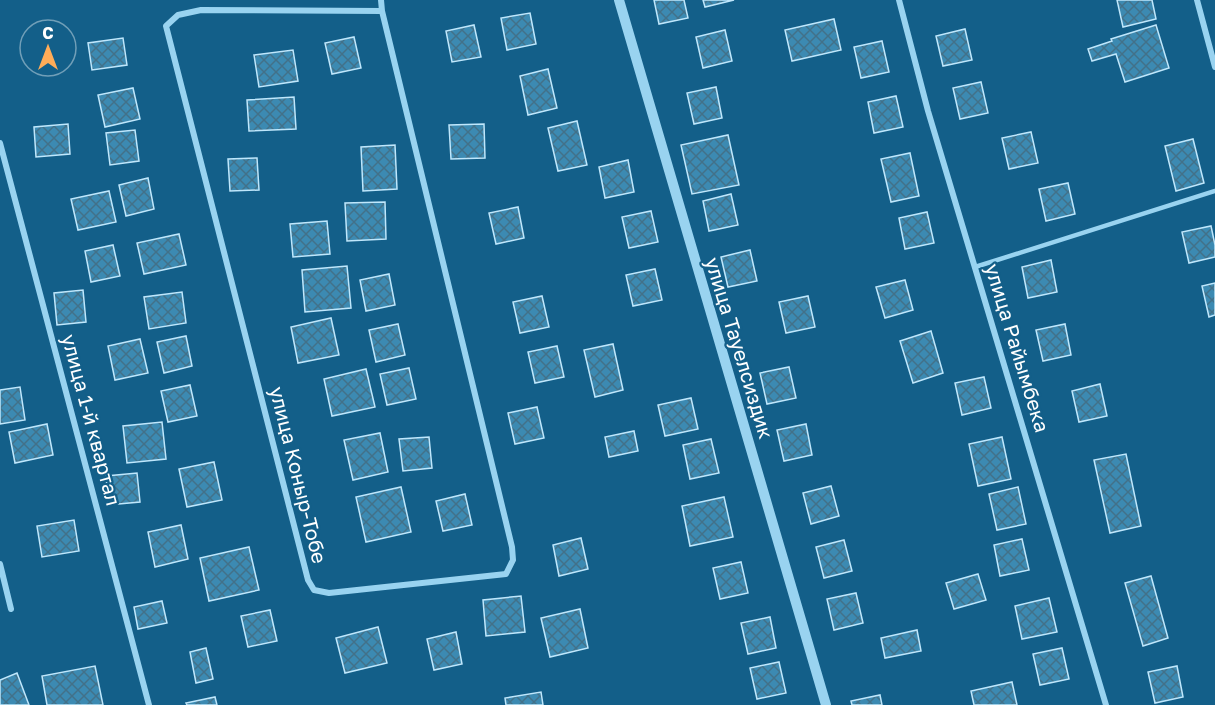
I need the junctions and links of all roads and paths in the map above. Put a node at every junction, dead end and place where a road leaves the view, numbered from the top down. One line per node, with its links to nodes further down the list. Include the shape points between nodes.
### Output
1 (381, 0): 5 (street, улица Коныр-Тобе)
2 (619, 0): 13 (street, улица Тауелсиздик)
3 (899, 0): 9 (street, улица Райымбека)
4 (1197, 0): 6 (street)
5 (382, 11): 5 (street, улица Коныр-Тобе, via 513,560 506,574 329,593 314,590 308,580 166,26 178,15 201,10)
6 (1215, 67)
7 (0, 143): 12 (street, улица 1-й квартал)
8 (1215, 191): 9 (lane)
9 (975, 267): 14 (street, улица Райымбека)
10 (0, 564): 11 (street)
11 (11, 609)
12 (149, 705)
13 (826, 705)
14 (1106, 705)

